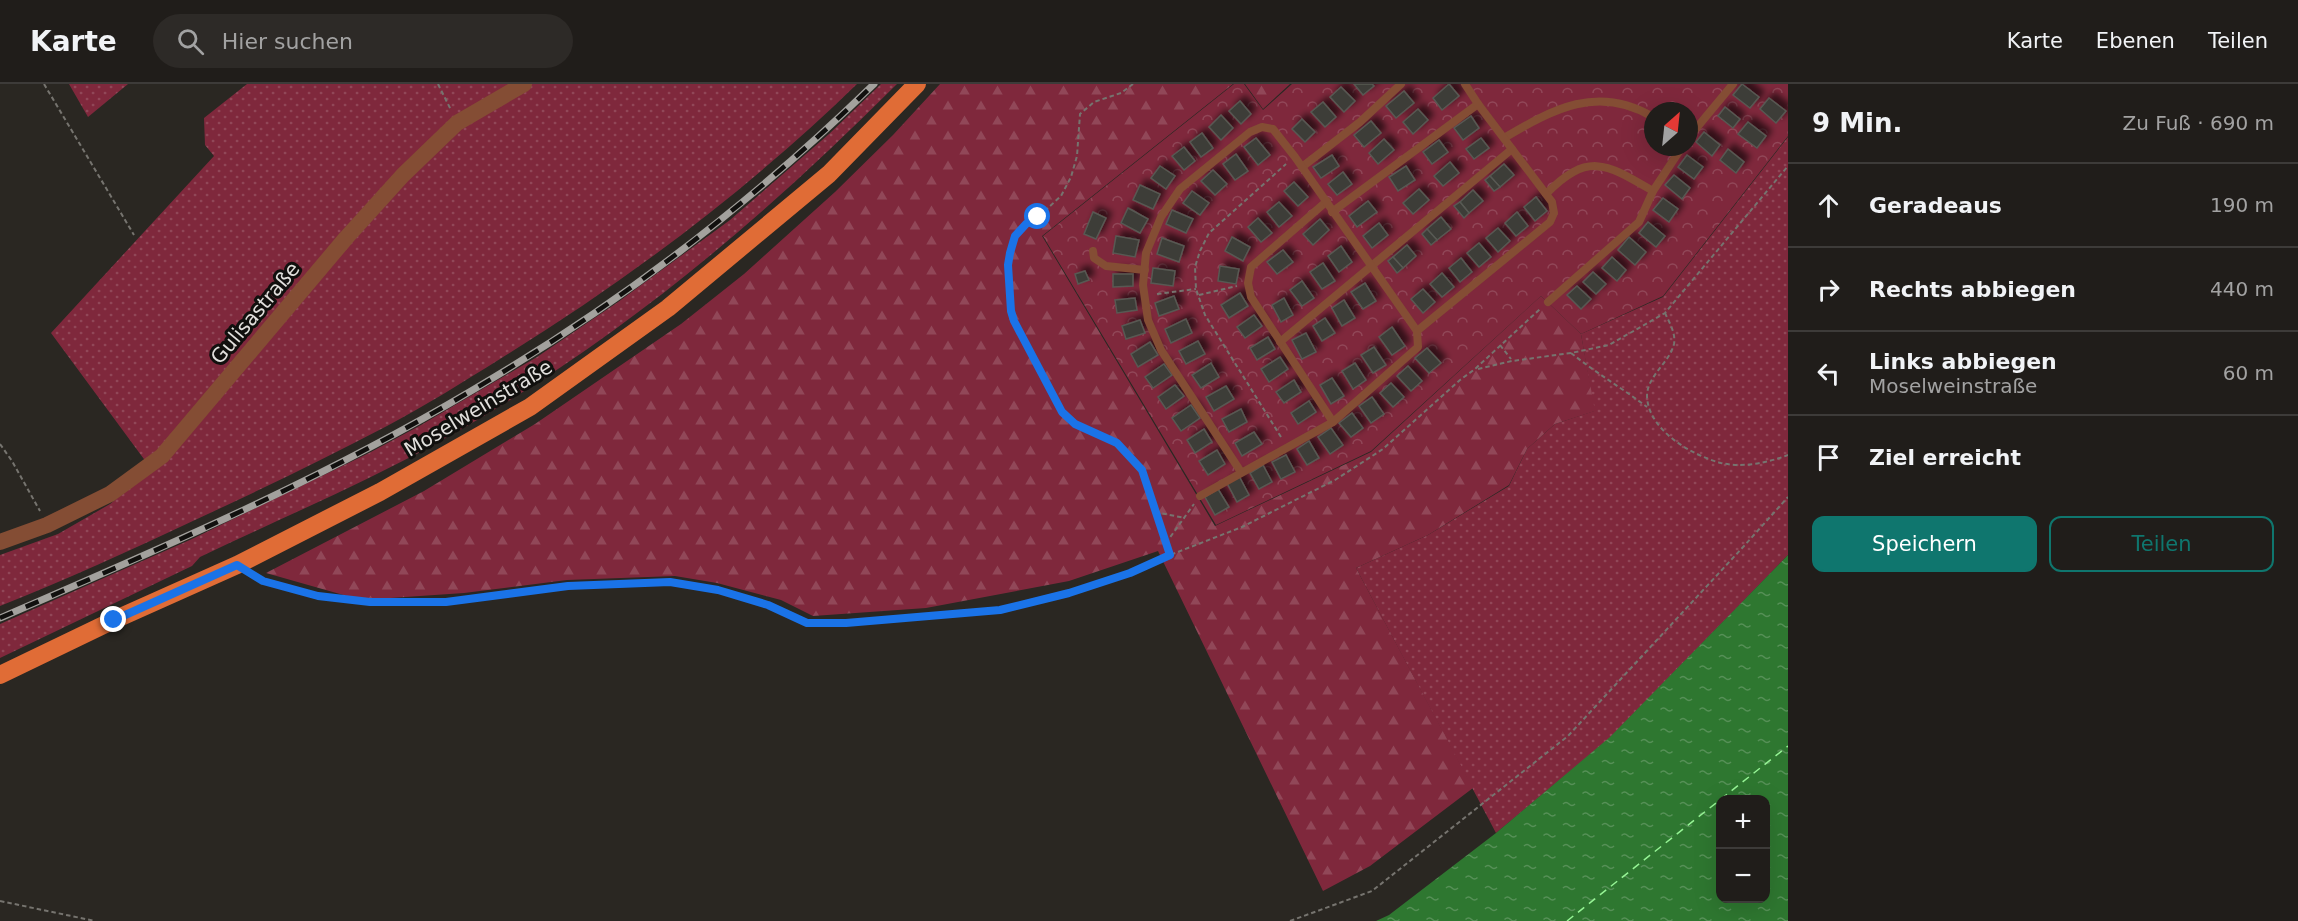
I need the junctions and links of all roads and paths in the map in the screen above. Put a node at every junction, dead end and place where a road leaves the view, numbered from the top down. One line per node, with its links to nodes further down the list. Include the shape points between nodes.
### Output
1 (44, 84): 23 (path)
2 (438, 84): 11 (path)
3 (524, 84): 11 (street, Gulisastraße)
4 (917, 84): 53 (main road, Moselweinstraße, via 829,174 668,308 530,407 380,492)
5 (1133, 84): 47 (path, via 1121,93 1094,102 1080,114 1079,144 1071,177 1061,196 1015,236 1008,265 1009,288 1014,321 1062,412 1075,424 1117,443 1132,457 1142,470)
6 (1401, 84): 18 (lane)
7 (1468, 85): 9 (lane)
8 (1727, 86): 12 (lane)
9 (1478, 104): 13 (lane); 22 (lane)
10 (1644, 111): 13 (lane, via 1610,101 1578,101 1547,113)
11 (458, 123): 49 (street, Gulisastraße, via 403,175 346,238 162,456 110,494)
12 (1698, 125)
13 (1504, 138): 14 (lane)
14 (1512, 149): 20 (lane); 25 (lane)
15 (1676, 156): 19 (lane)
16 (1295, 157): 18 (lane); 26 (lane, via 1273,129 1262,127 1250,132 1180,189 1161,217 1146,253); 28 (path, via 1209,233 1195,267)
17 (1788, 166): 32 (path)
18 (1302, 167): 21 (lane)
19 (1653, 191): 20 (lane, via 1608,167 1592,166 1561,179); 31 (lane, via 1639,222)
20 (1546, 194): 33 (lane, via 1554,213 1550,222)
21 (1327, 201): 22 (lane); 27 (lane, via 1251,267)
22 (1332, 212): 25 (lane)
23 (134, 236)
24 (1093, 251): 26 (lane, via 1094,258 1106,266)
25 (1371, 266): 33 (lane); 34 (lane)
26 (1145, 270): 30 (lane)
27 (1248, 283): 29 (path); 34 (lane, via 1251,297)
28 (1196, 289): 29 (path); 30 (path)
29 (1199, 295): 42 (path, via 1205,315)
30 (1145, 296): 44 (lane, via 1161,350)
31 (1548, 302): 35 (path)
32 (1665, 313): 36 (path, via 1609,345); 39 (path, via 1674,344 1652,380 1647,393)
33 (1417, 332): 40 (lane, via 1418,346)
34 (1280, 342): 40 (lane)
35 (1500, 345): 37 (path); 38 (path)
36 (1571, 353): 37 (path); 39 (path)
37 (1512, 360): 38 (path)
38 (1475, 369): 52 (path, via 1383,449 1335,480 1242,527)
39 (1649, 408): 43 (path, via 1668,435 1721,463 1769,462)
40 (1333, 422): 42 (lane)
41 (0, 444): 49 (path)
42 (1287, 446): 44 (lane)
43 (1788, 455)
44 (1241, 472): 45 (lane)
45 (1200, 496): 48 (path)
46 (1788, 497): 57 (path, via 1568,736 1372,891)
47 (1155, 512): 48 (path); 51 (path)
48 (1185, 518): 51 (path)
49 (47, 525): 50 (street, Gulisastraße)
50 (0, 542)
51 (1166, 543): 52 (path)
52 (1170, 555): 53 (path, via 1069,593 1000,610 846,623 807,623 768,605 718,590 670,582 568,586 446,602 370,602 318,596 263,581)
53 (237, 565): 54 (main road, Moselweinstraße)
54 (0, 675)
55 (0, 902): 56 (path)
56 (95, 921)
57 (1290, 921)

